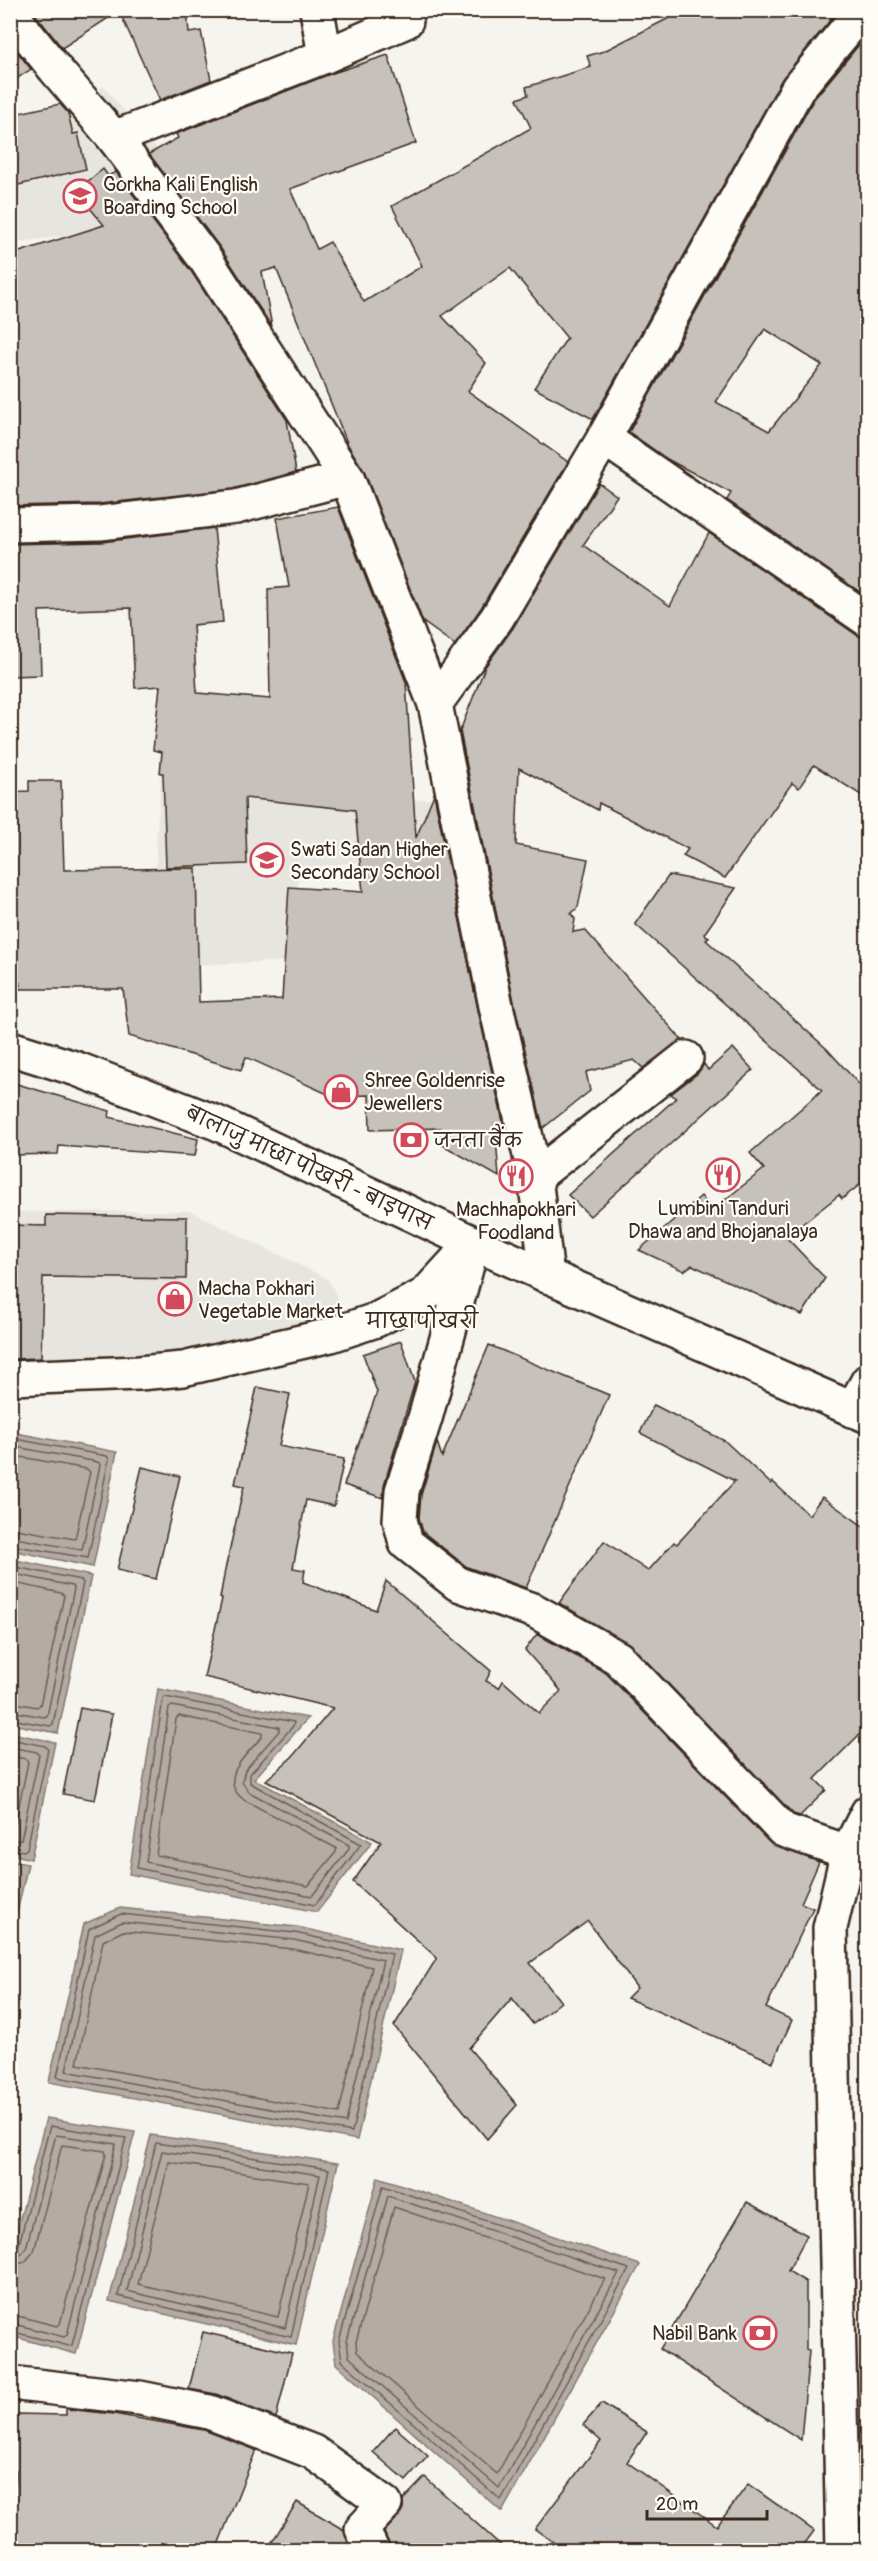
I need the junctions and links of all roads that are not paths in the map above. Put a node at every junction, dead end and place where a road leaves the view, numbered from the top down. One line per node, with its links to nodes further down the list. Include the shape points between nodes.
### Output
1 (317, 10): 5 (street)
2 (406, 10): 5 (street, via 406,21)
3 (863, 10): 7 (street, via 798,88)
4 (10, 13): 6 (street)
5 (325, 56): 6 (street)
6 (114, 138): 8 (street, via 206,260)
7 (604, 438): 10 (street); 11 (street, via 497,618)
8 (347, 478): 9 (street, via 236,507 100,523); 11 (street)
9 (10, 525)
10 (867, 620)
11 (435, 704): 14 (street)
12 (10, 1048): 15 (street, बालाजु माछा पोखरी - बाइपास, via 77,1069 217,1124)
13 (686, 1058): 14 (street)
14 (535, 1177): 16 (street)
15 (473, 1243): 16 (street, बालाजु माछा पोखरी - बाइपास); 17 (street, via 425,1295 376,1320 332,1335 183,1369); 21 (street, via 402,1491 400,1520 406,1543 458,1584 535,1611 618,1658 783,1830)
16 (547, 1276): 19 (street, बालाजु माछा पोखरी - बाइपास)
17 (10, 1378)
18 (867, 1381): 19 (street)
19 (860, 1413)
20 (867, 1812): 21 (street)
21 (858, 1855): 24 (street, via 830,1928)
22 (10, 2383): 23 (street, via 140,2398 209,2412 313,2452 385,2504 362,2529)
23 (372, 2550)
24 (843, 2550)

